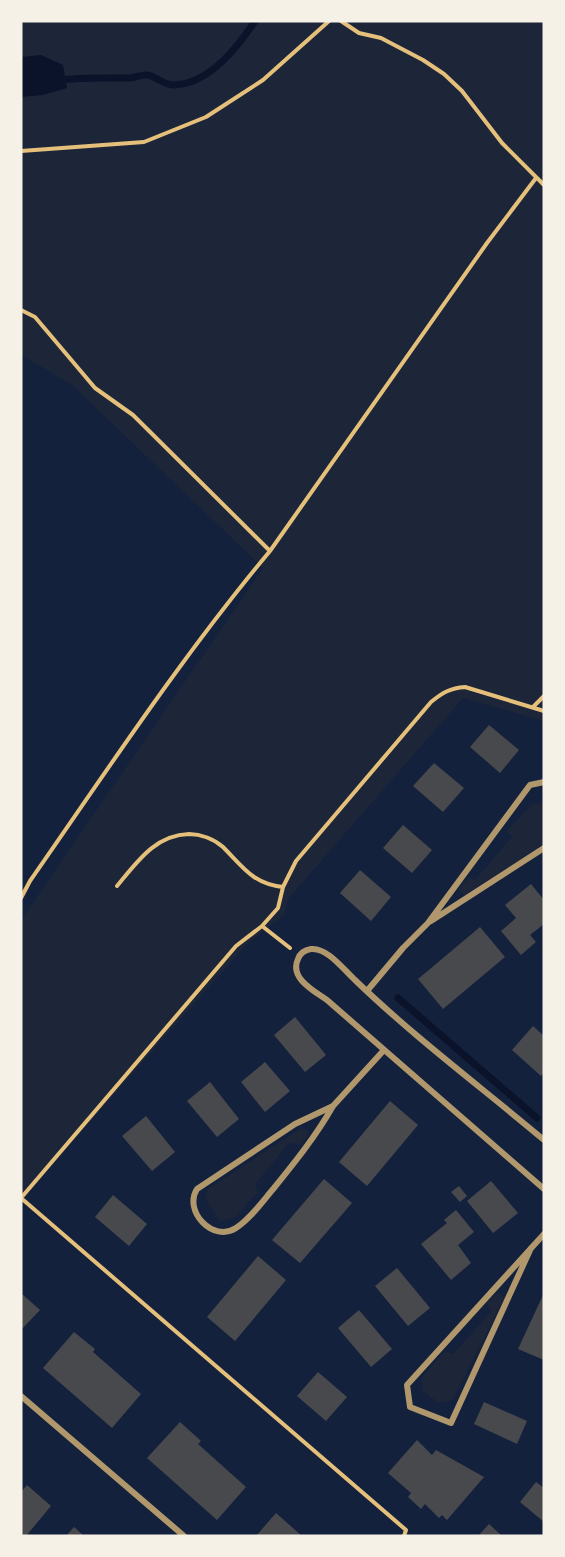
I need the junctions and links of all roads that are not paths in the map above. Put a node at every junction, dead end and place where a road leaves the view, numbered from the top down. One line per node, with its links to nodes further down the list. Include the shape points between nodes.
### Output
1 (544, 782): 3 (street, via 530,785)
2 (544, 848): 3 (street)
3 (428, 923): 4 (street)
4 (367, 991): 5 (street, via 319,949 302,953 296,962 303,983); 7 (street)
5 (384, 1050): 6 (street); 8 (street)
6 (333, 1106): 6 (street, via 296,1124 197,1189 194,1207 206,1226 215,1232 229,1231 255,1210 316,1136)
7 (544, 1140)
8 (544, 1189)
9 (544, 1234): 10 (street)
10 (531, 1248): 10 (street, via 407,1386 410,1407 451,1423)
11 (21, 1396): 12 (street)
12 (184, 1536)

